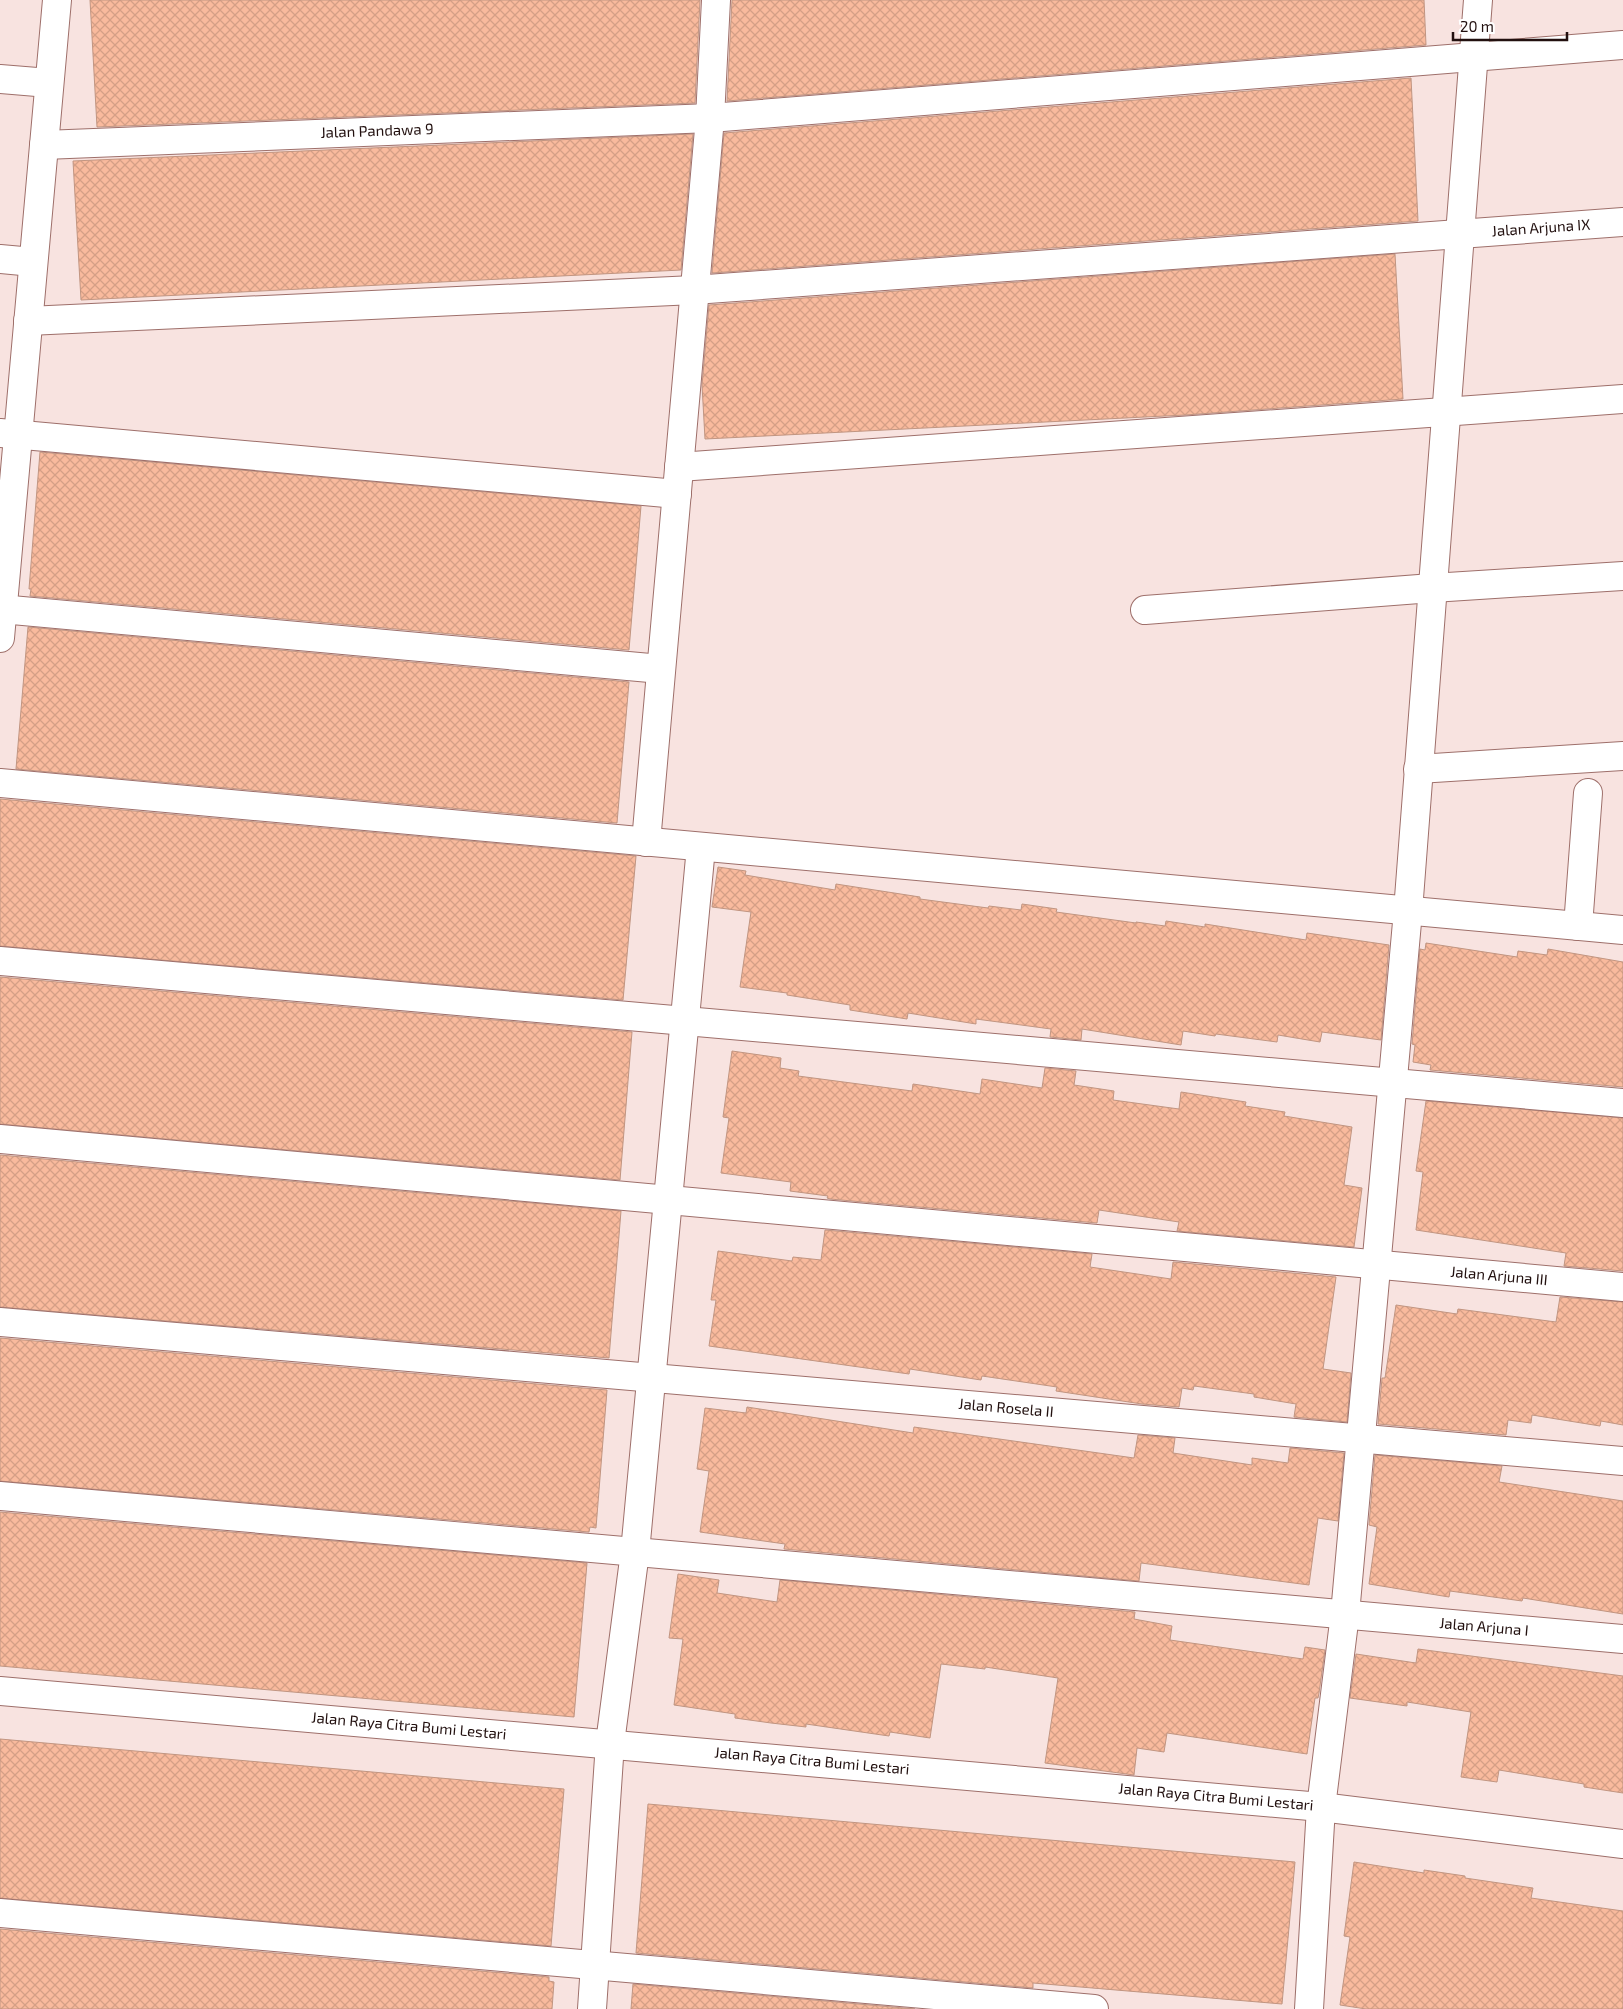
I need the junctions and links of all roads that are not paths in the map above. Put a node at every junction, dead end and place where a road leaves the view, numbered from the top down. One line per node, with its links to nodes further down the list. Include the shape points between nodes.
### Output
1 (57, 0): 7 (street)
2 (716, 0): 8 (street)
3 (1478, 0): 5 (street)
4 (1623, 45): 5 (street, Jalan Pandawa 9)
5 (1474, 56): 8 (street, Jalan Pandawa 9); 11 (street)
6 (0, 79): 7 (street)
7 (49, 83): 9 (street)
8 (710, 118): 9 (street, Jalan Pandawa 9); 14 (street)
9 (44, 145): 13 (street)
10 (1623, 222): 11 (street, Jalan Arjuna IX)
11 (1460, 234): 14 (street, Jalan Arjuna IX); 17 (street)
12 (0, 259): 13 (street)
13 (33, 262): 15 (street)
14 (694, 290): 15 (street, Jalan Arjuna IX); 19 (street)
15 (28, 321): 18 (street)
16 (1623, 399): 17 (street)
17 (1446, 411): 19 (street); 22 (street)
18 (9, 434): 20 (street); 23 (street)
19 (679, 467): 20 (street)
20 (676, 494): 26 (street)
21 (1623, 576): 22 (street)
22 (1432, 588): 24 (street); 28 (street)
23 (1, 609): 25 (street); 26 (street)
24 (1145, 610)
25 (0, 638)
26 (661, 669): 31 (street)
27 (1623, 756): 28 (street)
28 (1418, 769): 33 (street)
29 (0, 783): 31 (street)
30 (1588, 793): 34 (street)
31 (646, 842): 32 (street)
32 (701, 847): 33 (street); 37 (street)
33 (1408, 911): 34 (street); 38 (street)
34 (1578, 926): 35 (street)
35 (1623, 930)
36 (0, 961): 37 (street)
37 (684, 1021): 38 (street); 41 (street)
38 (1392, 1083): 39 (street); 42 (street)
39 (1623, 1103)
40 (0, 1139): 41 (street, Jalan Arjuna III)
41 (667, 1200): 42 (street, Jalan Arjuna III); 45 (street)
42 (1376, 1264): 43 (street, Jalan Arjuna III); 46 (street)
43 (1623, 1287)
44 (0, 1322): 45 (street, Jalan Rosela II)
45 (651, 1378): 46 (street, Jalan Rosela II); 49 (street)
46 (1360, 1438): 47 (street, Jalan Rosela II); 50 (street)
47 (1623, 1461)
48 (0, 1496): 49 (street, Jalan Arjuna I)
49 (635, 1552): 50 (street, Jalan Arjuna I); 53 (street)
50 (1345, 1614): 51 (street, Jalan Arjuna I); 54 (street)
51 (1623, 1639)
52 (0, 1690): 53 (street, Jalan Raya Citra Bumi Lestari)
53 (610, 1743): 54 (street, Jalan Raya Citra Bumi Lestari); 57 (street)
54 (1321, 1806): 55 (street, Jalan Raya Citra Bumi Lestari); 60 (street)
55 (1623, 1844)
56 (0, 1913): 57 (street)
57 (596, 1966): 58 (street); 59 (street)
58 (592, 2009)
59 (1094, 2009)
60 (1309, 2009)

